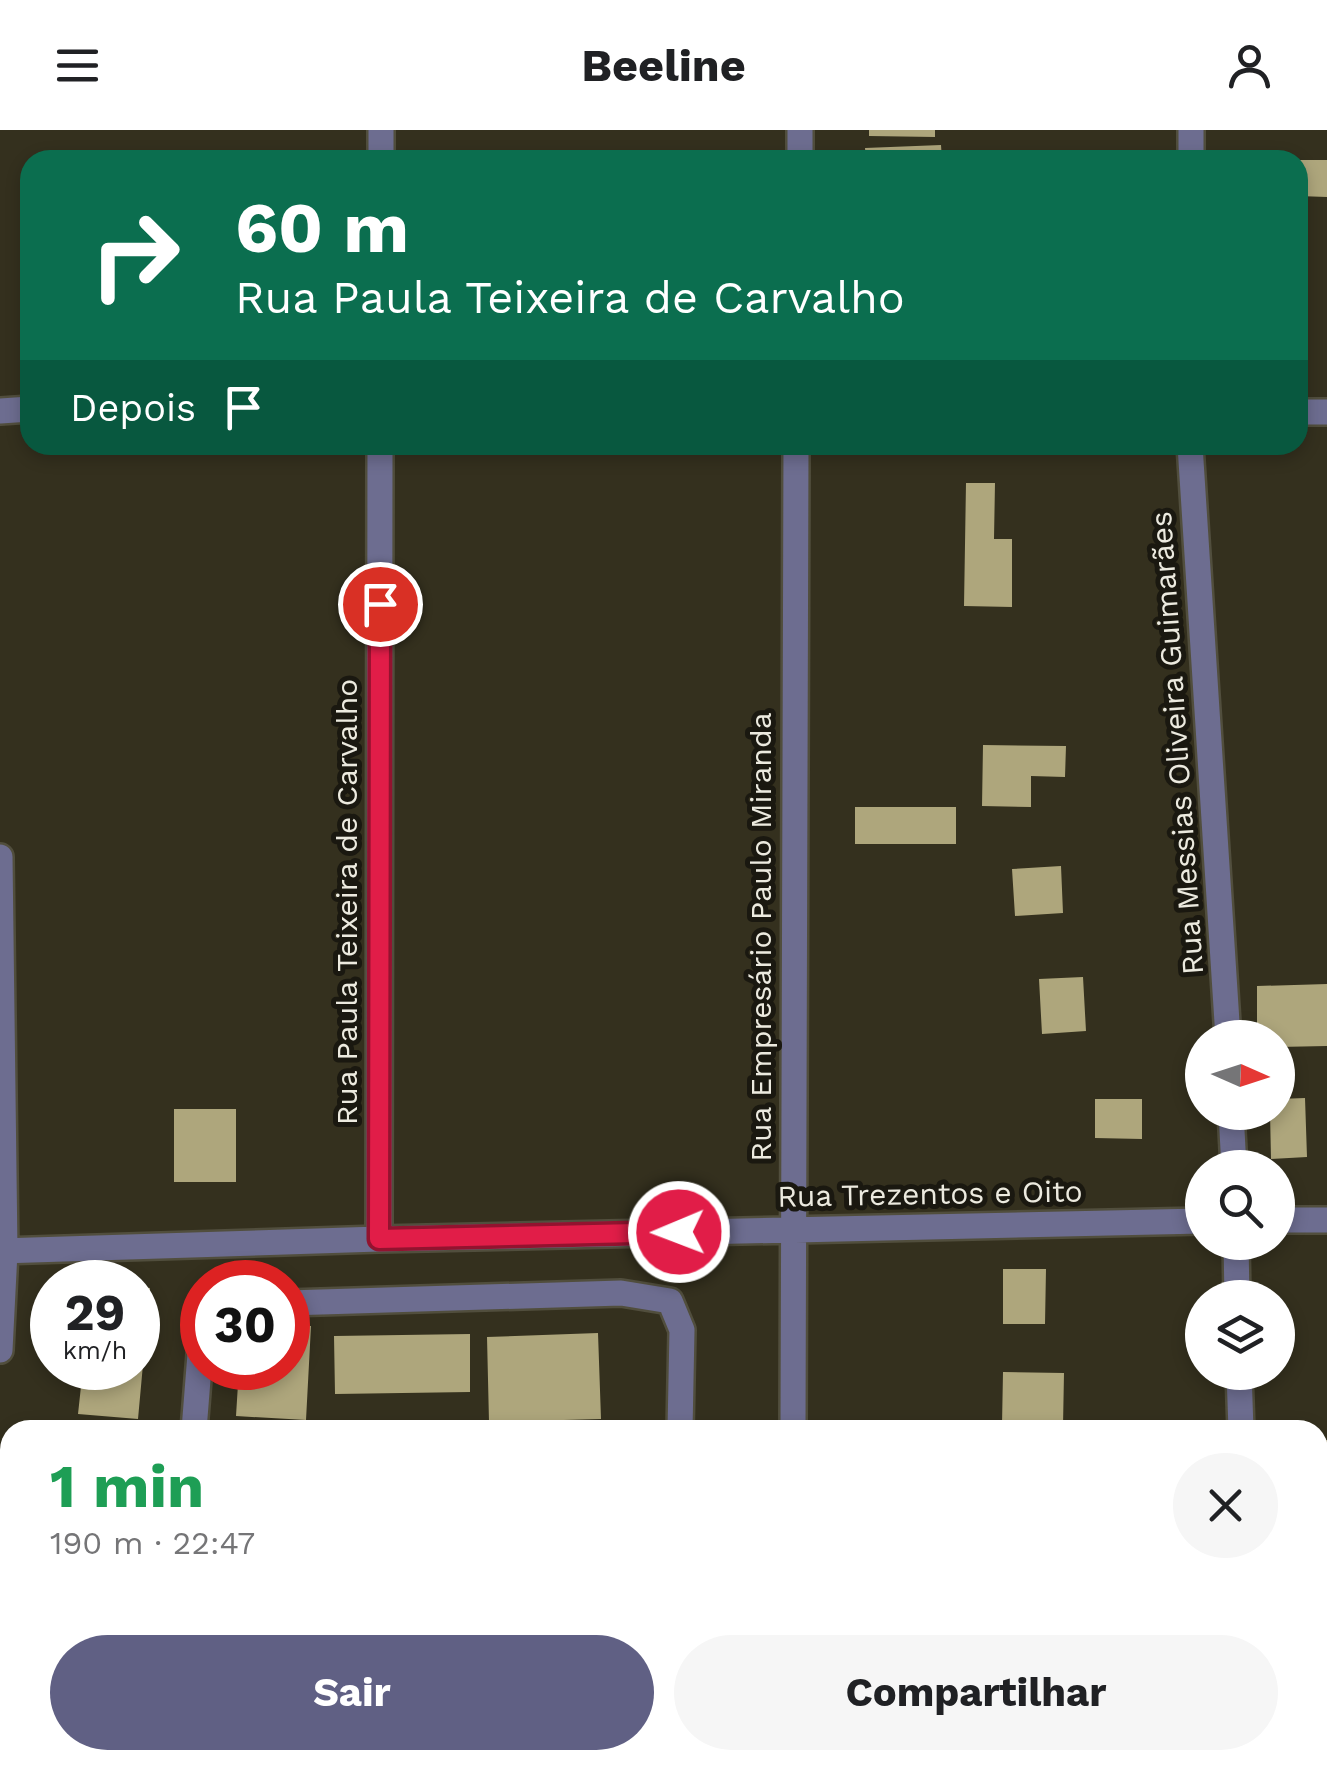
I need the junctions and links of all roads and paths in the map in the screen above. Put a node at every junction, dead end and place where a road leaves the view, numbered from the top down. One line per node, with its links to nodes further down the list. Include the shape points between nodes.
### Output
1 (380, 455): 10 (street, Rua Paula Teixeira de Carvalho)
2 (796, 455): 9 (street, Rua Empresário Paulo Miranda)
3 (1191, 455): 5 (street, Rua Messias Oliveira Guimarães)
4 (0, 857): 11 (street)
5 (1227, 1020)
6 (1295, 1220): 7 (street)
7 (1327, 1220)
8 (1185, 1221): 9 (street, Rua Trezentos e Oito)
9 (791, 1230): 10 (street, Rua Trezentos e Oito); 18 (street, Rua Empresário Paulo Miranda)
10 (379, 1239): 11 (street, Rua Trezentos e Oito)
11 (3, 1252): 13 (street)
12 (310, 1301): 17 (street, via 621,1293 670,1301 682,1330)
13 (0, 1350)
14 (196, 1390): 16 (street)
15 (1240, 1390): 19 (street)
16 (194, 1420)
17 (680, 1420)
18 (793, 1420)
19 (1241, 1420)

